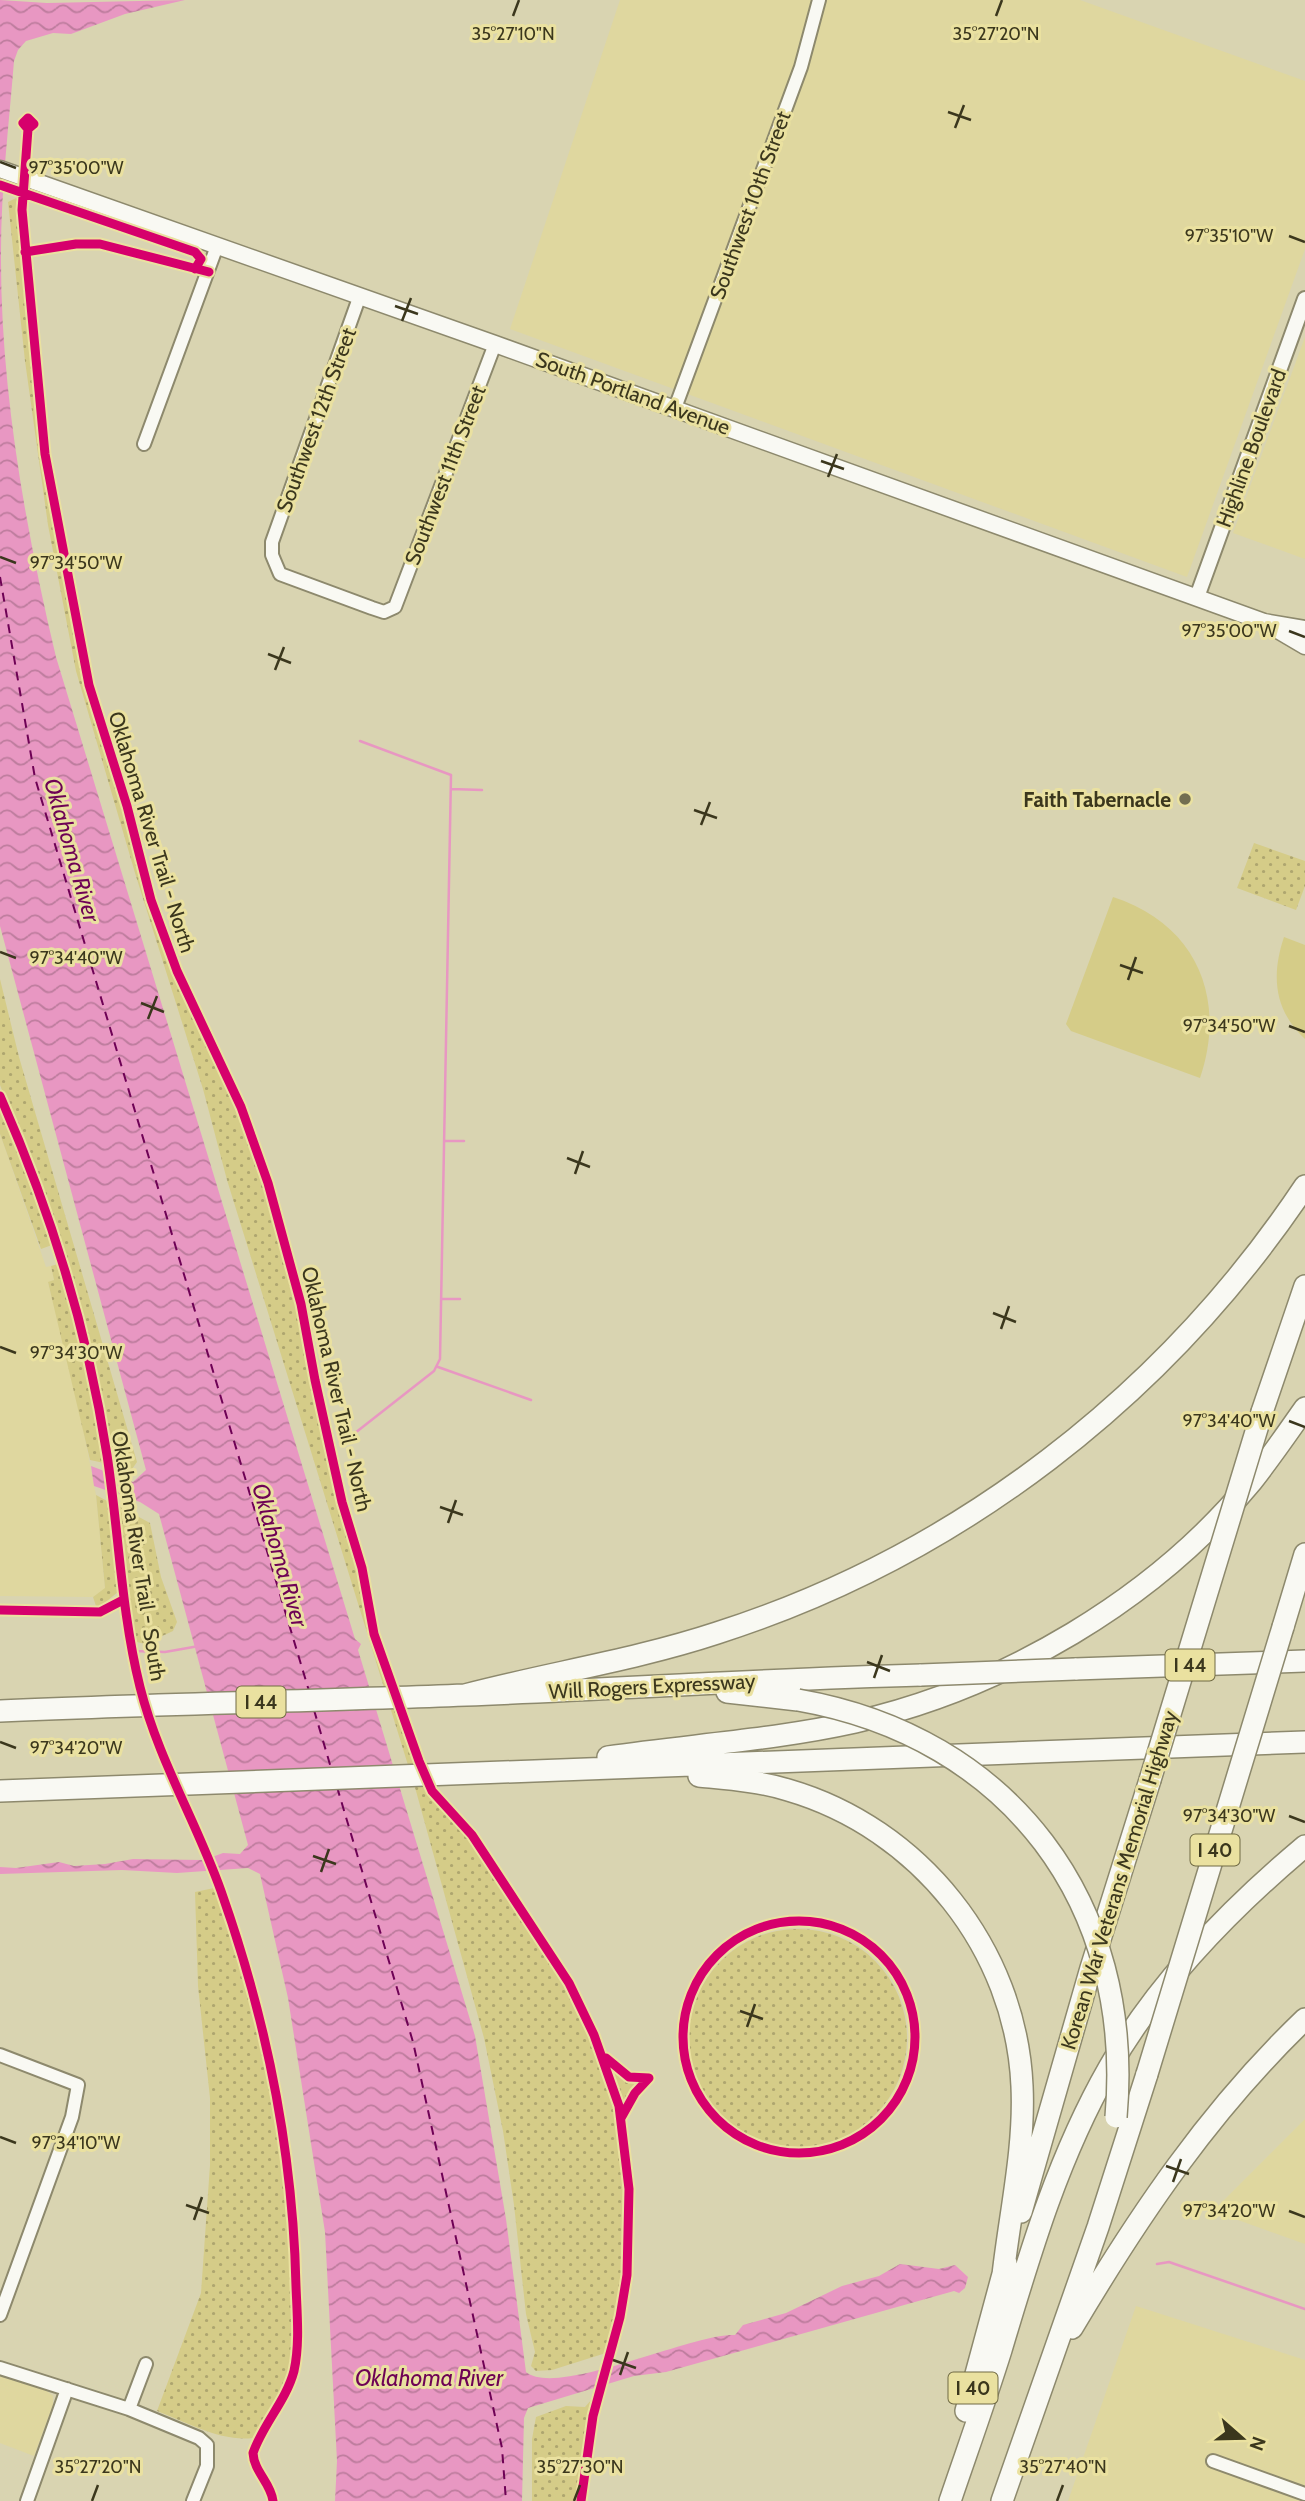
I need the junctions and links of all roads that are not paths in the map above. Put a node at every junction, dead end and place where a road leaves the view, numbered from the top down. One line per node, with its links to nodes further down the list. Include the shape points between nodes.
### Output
1 (819, 0): 7 (street, Southwest 10th Street, via 801,67)
2 (0, 169): 3 (main road, South Portland Avenue)
3 (217, 246): 4 (main road, South Portland Avenue); 8 (street)
4 (359, 298): 6 (main road, South Portland Avenue); 10 (street, Southwest 12th Street, via 272,542 272,555 280,574 384,612)
5 (1305, 299): 9 (street, Highline Boulevard)
6 (495, 344): 7 (main road, South Portland Avenue); 10 (street, Southwest 11th Street)
7 (674, 408): 9 (main road, South Portland Avenue)
8 (144, 444)
9 (1197, 597): 11 (main road, South Portland Avenue)
10 (395, 607)
11 (1264, 622): 12 (main road, South Portland Avenue); 13 (main road, South Portland Avenue)
12 (1305, 629)
13 (1305, 646)
14 (1305, 1186): 20 (highway, via 1237,1279 1142,1382 1058,1454 951,1527 870,1571 749,1623 652,1652)
15 (1305, 1286): 30 (highway, Korean War Veterans Memorial Highway / I 40, bridge, via 1091,1968)
16 (1305, 1408): 24 (highway, via 1251,1482 1168,1564 1097,1617 1025,1659 935,1698 858,1721)
17 (1305, 1554): 29 (highway, I 40, bridge)
18 (1305, 1661): 19 (highway, Will Rogers Expressway / I 44, bridge, via 737,1680)
19 (680, 1686): 20 (highway, Will Rogers Expressway / I 44); 29 (highway, bridge, via 798,1700 863,1715 935,1747 990,1786 1032,1827 1069,1880 1096,1937 1118,2035 1116,2117)
20 (465, 1695): 21 (highway, Will Rogers Expressway / I 44)
21 (6, 1710)
22 (1305, 1742): 23 (highway)
23 (624, 1768): 24 (highway); 30 (highway, via 752,1782 813,1798 860,1821 904,1851 960,1909 998,1979 1019,2056 1022,2118)
24 (516, 1771): 25 (highway)
25 (0, 1791)
26 (1305, 1846): 42 (highway, via 1197,1948 1105,2074 1047,2200)
27 (1305, 2019): 33 (highway, via 1245,2079 1180,2158 1135,2223)
28 (0, 2054): 31 (street, via 78,2085 72,2117)
29 (1098, 2227): 33 (highway, I 40)
30 (1003, 2275): 41 (highway, I 40)
31 (0, 2315)
32 (146, 2364): 36 (street)
33 (1050, 2366): 43 (highway, I 40)
34 (0, 2368): 35 (street)
35 (67, 2389): 36 (street); 39 (street)
36 (129, 2409): 40 (street, via 207,2445 207,2466)
37 (1213, 2461): 38 (street)
38 (1305, 2494)
39 (27, 2501)
40 (193, 2501)
41 (941, 2501)
42 (950, 2501)
43 (1002, 2501)

